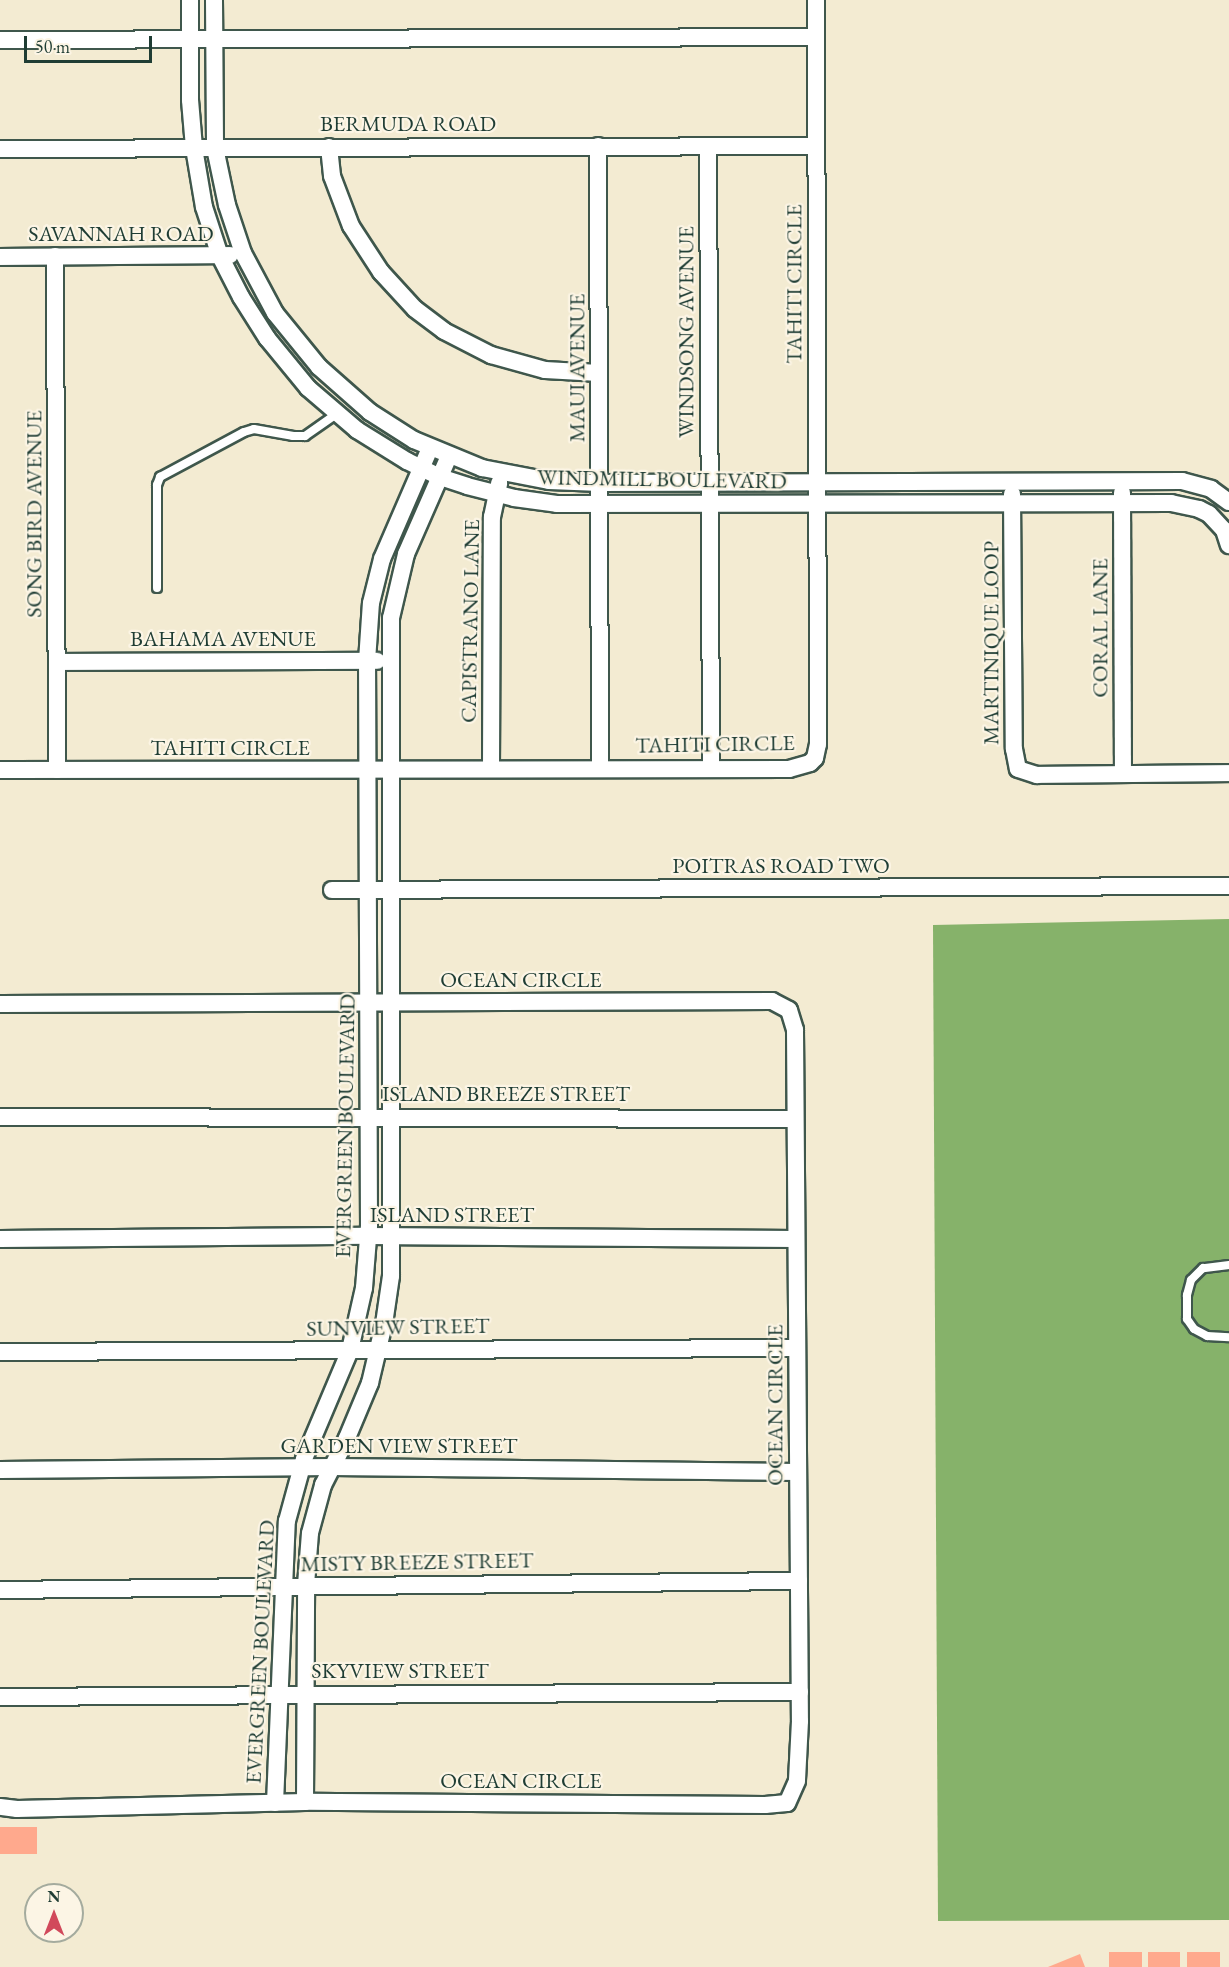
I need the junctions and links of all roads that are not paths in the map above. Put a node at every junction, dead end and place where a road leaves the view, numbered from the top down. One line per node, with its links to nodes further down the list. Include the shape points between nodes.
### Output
1 (190, 0): 5 (street, WINDMILL BOULEVARD)
2 (214, 0): 6 (street, WINDMILL BOULEVARD)
3 (816, 0): 4 (street, TAHITI CIRCLE)
4 (816, 37): 6 (street); 10 (street, TAHITI CIRCLE)
5 (190, 39): 6 (street); 7 (street); 12 (street, WINDMILL BOULEVARD)
6 (214, 39): 13 (street, WINDMILL BOULEVARD)
7 (0, 40)
8 (598, 146): 9 (street, BERMUDA ROAD); 11 (street, BERMUDA ROAD); 19 (street, MAUI AVENUE)
9 (708, 146): 10 (street, BERMUDA ROAD); 29 (street, WINDSONG AVENUE)
10 (816, 146): 30 (street, TAHITI CIRCLE)
11 (329, 147): 13 (street, BERMUDA ROAD); 19 (street, via 336,191 351,226 381,272 415,309 444,331 491,355 545,370)
12 (194, 148): 13 (street, BERMUDA ROAD); 14 (street, BERMUDA ROAD); 17 (street, WINDMILL BOULEVARD, via 204,207)
13 (215, 148): 15 (street, WINDMILL BOULEVARD, via 227,205)
14 (0, 149)
15 (243, 253): 17 (street, SAVANNAH ROAD); 21 (street, WINDMILL BOULEVARD, via 275,313 319,367 370,412)
16 (55, 256): 17 (street, SAVANNAH ROAD); 18 (street, SAVANNAH ROAD); 42 (street, SONG BIRD AVENUE)
17 (220, 256): 20 (street, WINDMILL BOULEVARD, via 273,347 308,388)
18 (0, 257)
19 (599, 373): 28 (street, MAUI AVENUE)
20 (337, 414): 23 (street, WINDMILL BOULEVARD); 39 (lane, via 305,436 254,429 244,432 160,477)
21 (430, 448): 22 (street, WINDMILL BOULEVARD); 23 (street, EVERGREEN BOULEVARD)
22 (449, 456): 24 (street, WINDMILL BOULEVARD); 25 (street, EVERGREEN BOULEVARD)
23 (421, 467): 25 (street, WINDMILL BOULEVARD); 40 (street, EVERGREEN BOULEVARD, via 377,573)
24 (502, 473): 28 (street, WINDMILL BOULEVARD, via 549,481); 31 (street, CAPISTRANO LANE)
25 (440, 477): 31 (street, WINDMILL BOULEVARD); 41 (street, EVERGREEN BOULEVARD, via 401,571 391,618)
26 (1121, 481): 27 (street, WINDMILL BOULEVARD); 32 (street, WINDMILL BOULEVARD, via 1197,484); 34 (street, CORAL LANE)
27 (1012, 482): 30 (street, WINDMILL BOULEVARD); 33 (street, MARTINIQUE LOOP)
28 (600, 483): 29 (street, WINDMILL BOULEVARD); 37 (street, MAUI AVENUE)
29 (709, 483): 30 (street, WINDMILL BOULEVARD); 35 (street, WINDSONG AVENUE)
30 (818, 483): 36 (street, TAHITI CIRCLE)
31 (496, 494): 37 (street, WINDMILL BOULEVARD, via 557,504); 48 (street, CAPISTRANO LANE, via 492,517)
32 (1229, 502)
33 (1012, 503): 34 (street, WINDMILL BOULEVARD); 36 (street, WINDMILL BOULEVARD); 51 (street, MARTINIQUE LOOP, via 1015,763 1023,772 1037,775)
34 (1122, 503): 38 (street, WINDMILL BOULEVARD, via 1171,503 1199,509 1217,522); 51 (street, CORAL LANE)
35 (709, 504): 36 (street, WINDMILL BOULEVARD); 37 (street, WINDMILL BOULEVARD); 44 (street, WINDSONG AVENUE)
36 (818, 504): 44 (street, TAHITI CIRCLE, via 818,751 810,763 797,768)
37 (599, 505): 43 (street, MAUI AVENUE)
38 (1229, 541)
39 (157, 588)
40 (367, 661): 41 (street, BAHAMA AVENUE); 42 (street, BAHAMA AVENUE); 46 (street, EVERGREEN BOULEVARD)
41 (390, 661): 47 (street, EVERGREEN BOULEVARD)
42 (57, 662): 45 (street, SONG BIRD AVENUE)
43 (600, 769): 44 (street, TAHITI CIRCLE); 48 (street, TAHITI CIRCLE)
44 (711, 769)
45 (57, 770): 46 (street, TAHITI CIRCLE); 49 (street, TAHITI CIRCLE)
46 (367, 770): 47 (street, TAHITI CIRCLE); 54 (street, EVERGREEN BOULEVARD)
47 (390, 770): 48 (street, TAHITI CIRCLE); 55 (street, EVERGREEN BOULEVARD)
48 (491, 770)
49 (0, 771)
50 (1229, 773): 51 (street)
51 (1123, 774)
52 (1229, 886): 55 (street, POITRAS ROAD TWO)
53 (332, 890): 54 (street, POITRAS ROAD TWO)
54 (368, 890): 55 (street, POITRAS ROAD TWO); 56 (street, EVERGREEN BOULEVARD)
55 (391, 890): 58 (street, EVERGREEN BOULEVARD)
56 (369, 1002): 57 (street, OCEAN CIRCLE); 58 (street, OCEAN CIRCLE); 59 (street, EVERGREEN BOULEVARD)
57 (0, 1004)
58 (392, 1004): 60 (street, EVERGREEN BOULEVARD); 62 (street, OCEAN CIRCLE, via 772,1001 789,1010 795,1030)
59 (369, 1116): 60 (street, ISLAND BREEZE STREET); 61 (street, ISLAND BREEZE STREET); 63 (street, EVERGREEN BOULEVARD)
60 (392, 1116): 62 (street, ISLAND BREEZE STREET); 64 (street, EVERGREEN BOULEVARD)
61 (0, 1117)
62 (795, 1119): 66 (street, OCEAN CIRCLE)
63 (368, 1236): 64 (street, ISLAND STREET); 65 (street, ISLAND STREET); 71 (street, EVERGREEN BOULEVARD, via 364,1288)
64 (391, 1238): 66 (street, ISLAND STREET); 70 (street, EVERGREEN BOULEVARD, via 391,1276)
65 (0, 1239)
66 (796, 1239): 69 (street, OCEAN CIRCLE)
67 (1229, 1265): 68 (lane, via 1203,1268 1191,1280 1187,1295 1188,1319 1194,1329 1207,1336)
68 (1229, 1337)
69 (797, 1348): 70 (street, SUNVIEW STREET); 76 (street, OCEAN CIRCLE)
70 (378, 1349): 71 (street, SUNVIEW STREET); 73 (street, EVERGREEN BOULEVARD, via 370,1383)
71 (350, 1350): 72 (street, SUNVIEW STREET); 74 (street, EVERGREEN BOULEVARD)
72 (0, 1352)
73 (332, 1467): 74 (street, GARDEN VIEW STREET); 76 (street, GARDEN VIEW STREET); 78 (street, EVERGREEN BOULEVARD, via 310,1533)
74 (301, 1468): 75 (street, GARDEN VIEW STREET); 79 (street, EVERGREEN BOULEVARD, via 287,1521)
75 (0, 1470)
76 (798, 1472): 77 (street, OCEAN CIRCLE)
77 (799, 1581): 78 (street, MISTY BREEZE STREET); 81 (street, OCEAN CIRCLE)
78 (306, 1585): 79 (street, MISTY BREEZE STREET); 83 (street, EVERGREEN BOULEVARD)
79 (283, 1586): 80 (street, MISTY BREEZE STREET); 82 (street, EVERGREEN BOULEVARD)
80 (0, 1590)
81 (800, 1692): 83 (street, SKYVIEW STREET); 85 (street, OCEAN CIRCLE, via 797,1781 787,1803)
82 (279, 1693): 83 (street, SKYVIEW STREET); 84 (street, SKYVIEW STREET); 86 (street, EVERGREEN BOULEVARD)
83 (305, 1693): 85 (street, EVERGREEN BOULEVARD)
84 (0, 1697)
85 (305, 1802): 86 (street, OCEAN CIRCLE)
86 (275, 1803): 87 (street, OCEAN CIRCLE)
87 (0, 1807)

